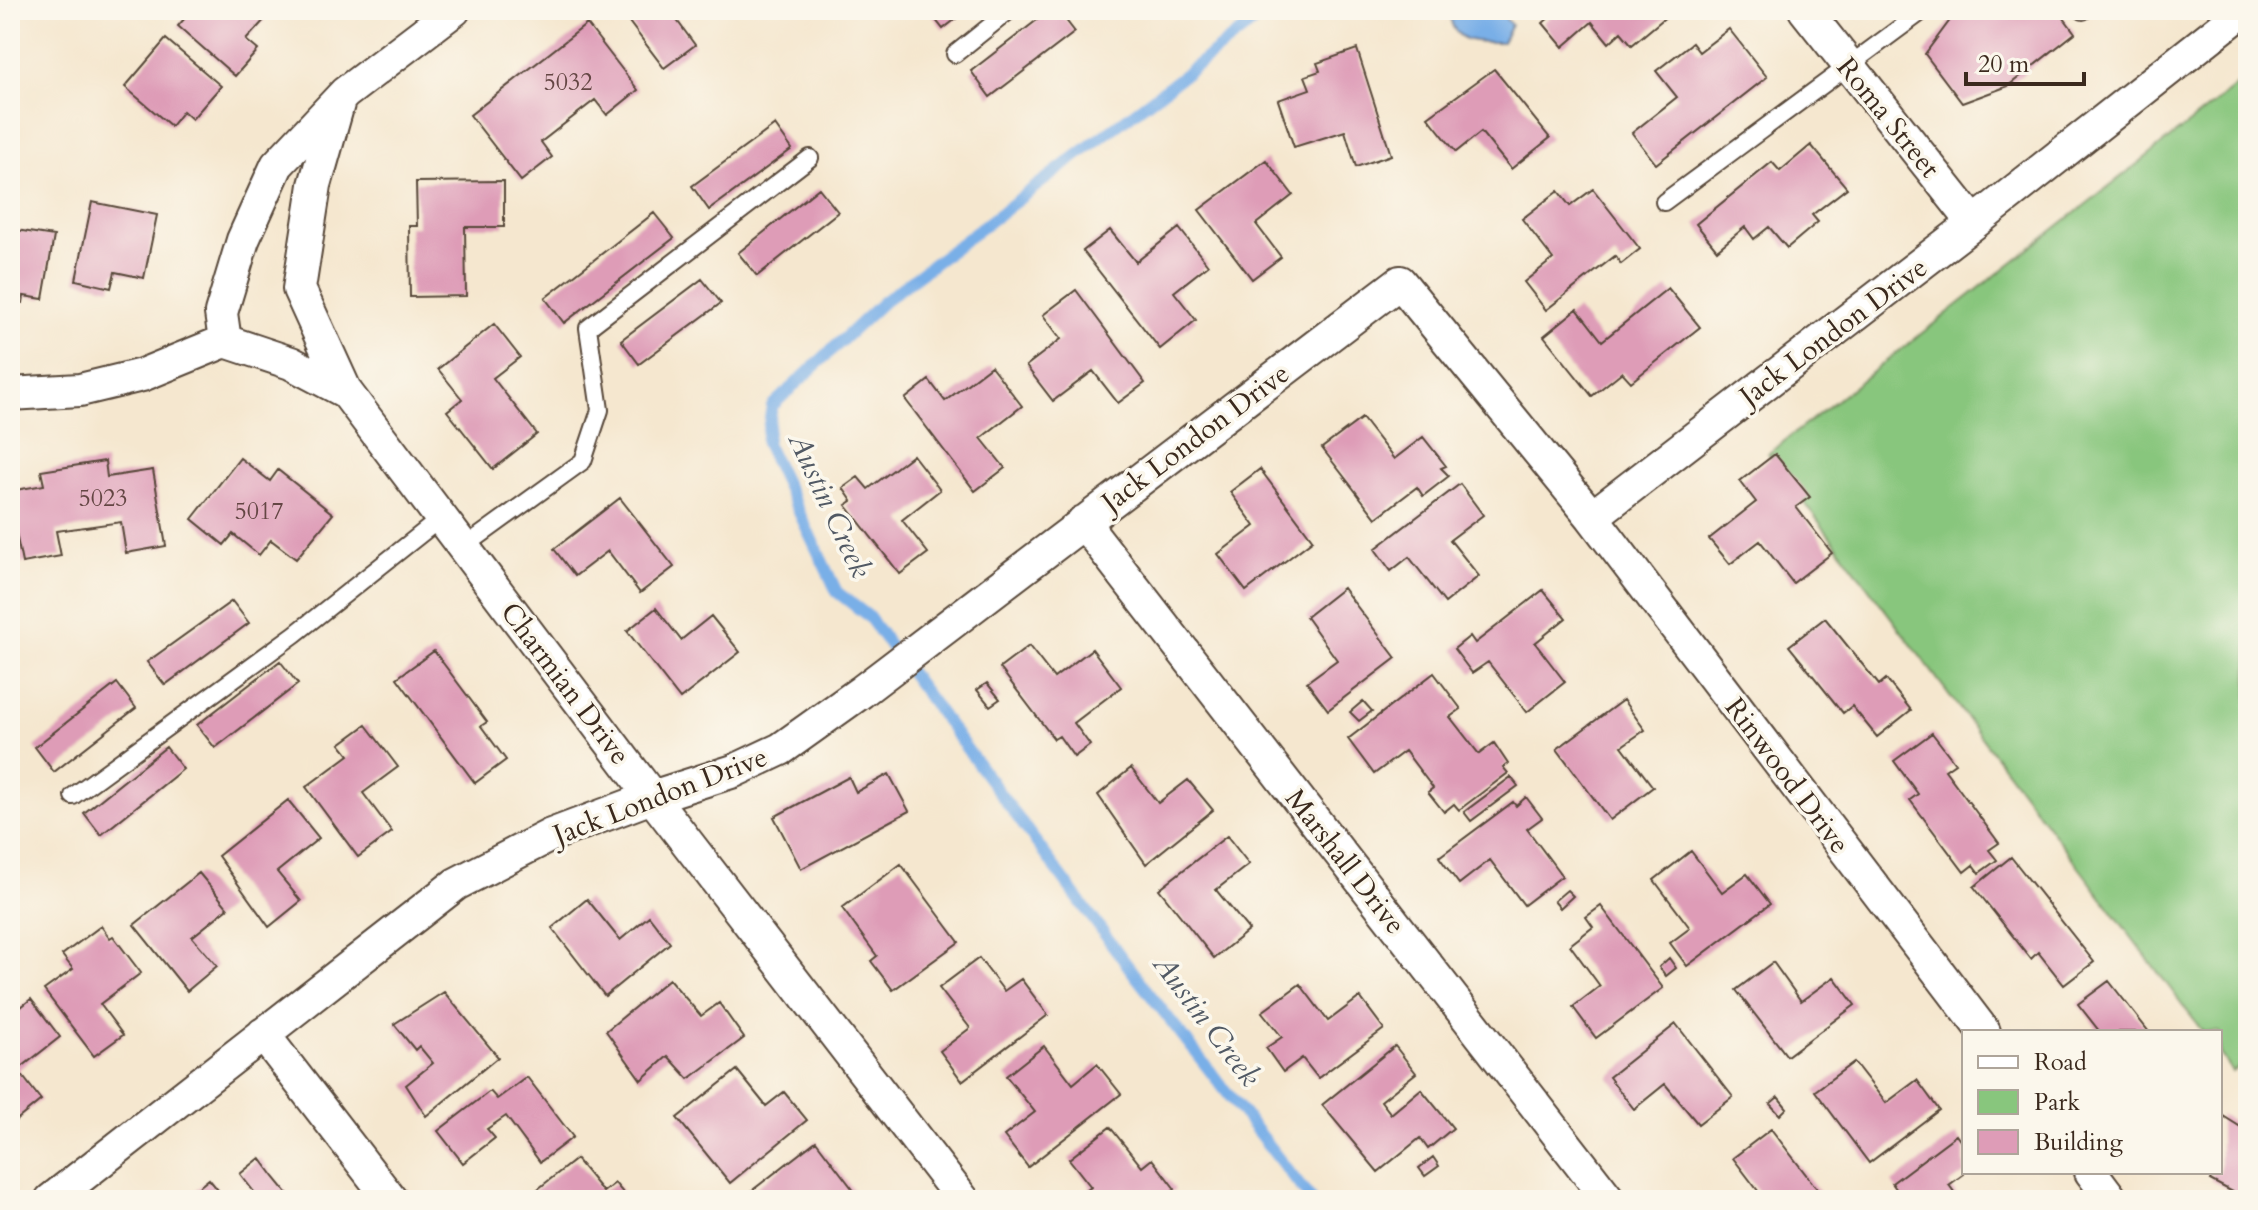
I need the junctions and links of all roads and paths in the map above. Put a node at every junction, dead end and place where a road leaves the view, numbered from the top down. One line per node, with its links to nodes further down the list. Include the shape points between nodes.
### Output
1 (454, 10): 8 (street)
2 (1010, 10): 6 (lane)
3 (1805, 10): 7 (street, Roma Street)
4 (1924, 10): 7 (lane)
5 (2244, 10): 11 (street, Jack London Drive)
6 (955, 54)
7 (1849, 67): 10 (lane); 11 (street, Roma Street)
8 (340, 97): 12 (street, via 277,165 243,240 221,313); 13 (street, Charmian Drive, via 315,185 299,289)
9 (810, 158): 18 (lane, via 588,328 600,410 583,461)
10 (1664, 202)
11 (1974, 223): 15 (street, Jack London Drive)
12 (225, 341): 13 (street, Charmian Drive, via 291,363); 14 (street, via 142,375 80,390)
13 (346, 392): 16 (street, Charmian Drive)
14 (10, 394)
15 (1592, 517): 17 (street, Jack London Drive, via 1400,282); 21 (street, Rinwood Drive)
16 (441, 518): 18 (street, Charmian Drive); 19 (lane, via 295,634)
17 (1083, 522): 20 (street, Jack London Drive, via 781,749 734,771); 27 (street, Marshall Drive)
18 (464, 547): 20 (street, Charmian Drive)
19 (73, 796)
20 (652, 797): 22 (street, Jack London Drive, via 551,835 456,884); 26 (street, Charmian Drive)
21 (1982, 1030)
22 (263, 1034): 24 (street, Jack London Drive); 25 (street)
23 (2092, 1174): 28 (street)
24 (51, 1200)
25 (391, 1200)
26 (963, 1200)
27 (1609, 1200)
28 (2112, 1200)

